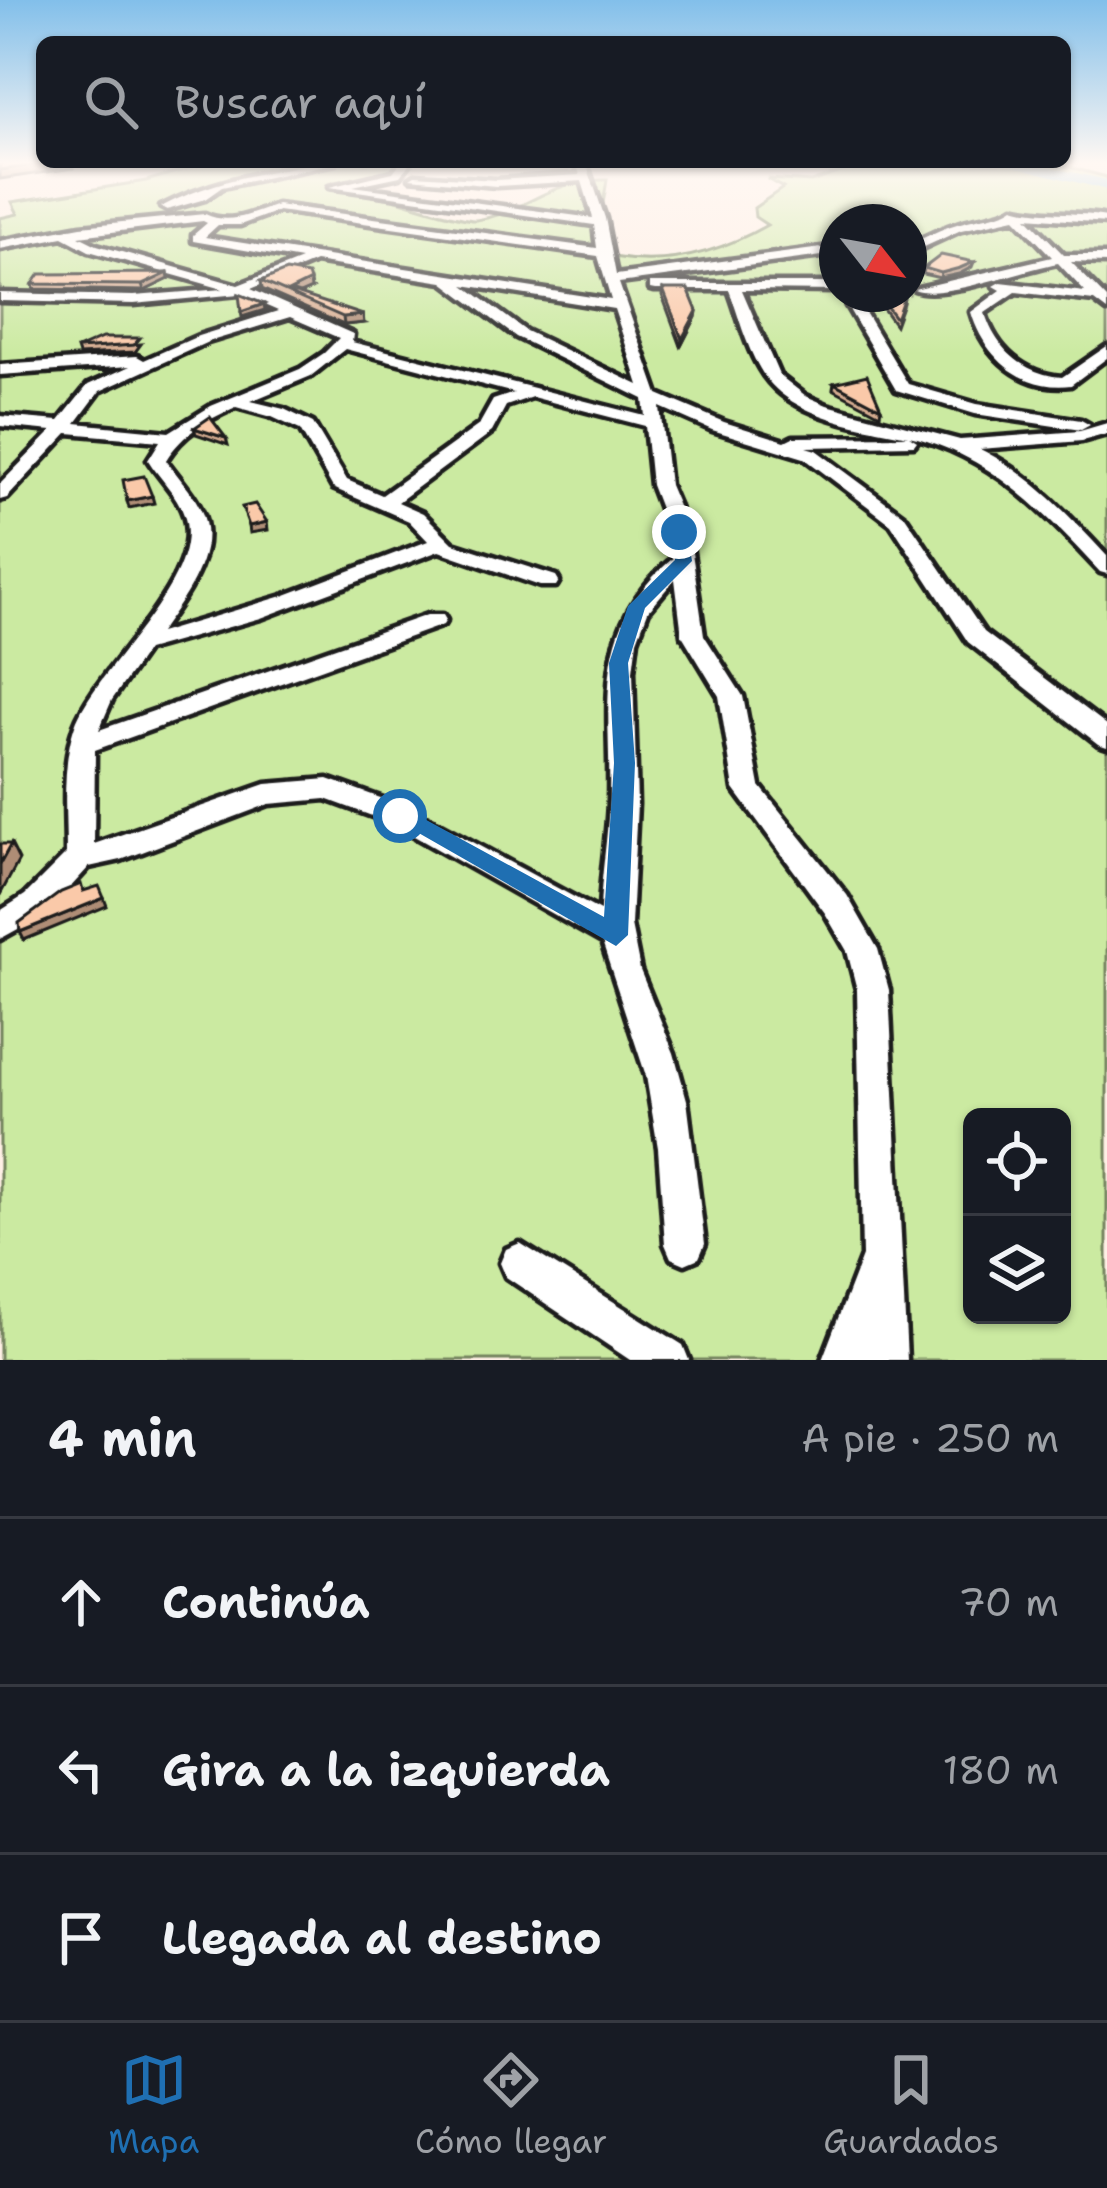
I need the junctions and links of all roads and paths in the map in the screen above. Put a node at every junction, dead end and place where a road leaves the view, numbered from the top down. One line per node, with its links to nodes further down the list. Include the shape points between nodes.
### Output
1 (95, 226): 8 (street)
2 (118, 226): 8 (street)
3 (209, 226): 15 (street, via 197,238)
4 (411, 226): 12 (street)
5 (600, 226): 12 (street)
6 (961, 226): 9 (street)
7 (1030, 226): 13 (street)
8 (66, 234): 10 (street); 23 (street)
9 (927, 238)
10 (0, 245)
11 (819, 252): 16 (street)
12 (603, 253): 16 (street)
13 (1059, 256): 14 (street); 21 (street); 25 (street)
14 (1107, 259)
15 (310, 260): 17 (street); 23 (street)
16 (611, 280): 20 (street); 26 (street)
17 (449, 281): 26 (street); 36 (street, via 521,334)
18 (1018, 285): 22 (street); 25 (street); 31 (street, via 978,312 1016,370 1065,382)
19 (819, 286): 20 (street)
20 (734, 287): 41 (street, via 782,386 824,407)
21 (927, 288)
22 (927, 289)
23 (242, 290): 24 (street, via 134,300); 28 (street)
24 (0, 297)
25 (1094, 297): 27 (street)
26 (621, 306): 36 (street)
27 (1107, 308)
28 (294, 311): 30 (street, via 344,332); 32 (street)
29 (858, 312): 41 (street, via 902,387 975,409 1107,428)
30 (344, 344): 34 (street); 35 (street)
31 (1107, 351)
32 (151, 361): 33 (street); 38 (street, via 94,388)
33 (0, 370)
34 (526, 394): 36 (street); 43 (street, via 500,403 478,434)
35 (238, 403): 39 (street); 43 (street, via 307,427 340,484)
36 (653, 410): 40 (street); 45 (street, via 660,485)
37 (0, 422): 38 (street)
38 (64, 428): 39 (street); 42 (street)
39 (172, 437): 49 (street, via 157,460 188,500 197,531 188,566)
40 (778, 443): 41 (street, via 874,438); 50 (street, via 810,454 898,520 976,637)
41 (958, 445): 46 (street, via 1041,496)
42 (0, 494)
43 (388, 500): 44 (street)
44 (441, 543): 47 (street); 49 (street, via 312,595)
45 (683, 561): 54 (street, via 637,606 619,663 624,763); 56 (street, via 693,635 731,696 747,789 862,950 877,1022 874,1116)
46 (1107, 568)
47 (548, 580)
48 (435, 620): 51 (street)
49 (137, 645): 51 (street, via 97,704)
50 (1107, 738)
51 (82, 746): 52 (street)
52 (80, 858): 53 (street, via 36,904); 54 (street, via 266,794 328,789 400,816)
53 (0, 926)
54 (616, 935): 55 (street, via 657,1054)
55 (686, 1244)
56 (886, 1244): 59 (street); 60 (street)
57 (520, 1263): 58 (street)
58 (668, 1360)
59 (843, 1360)
60 (886, 1360)

